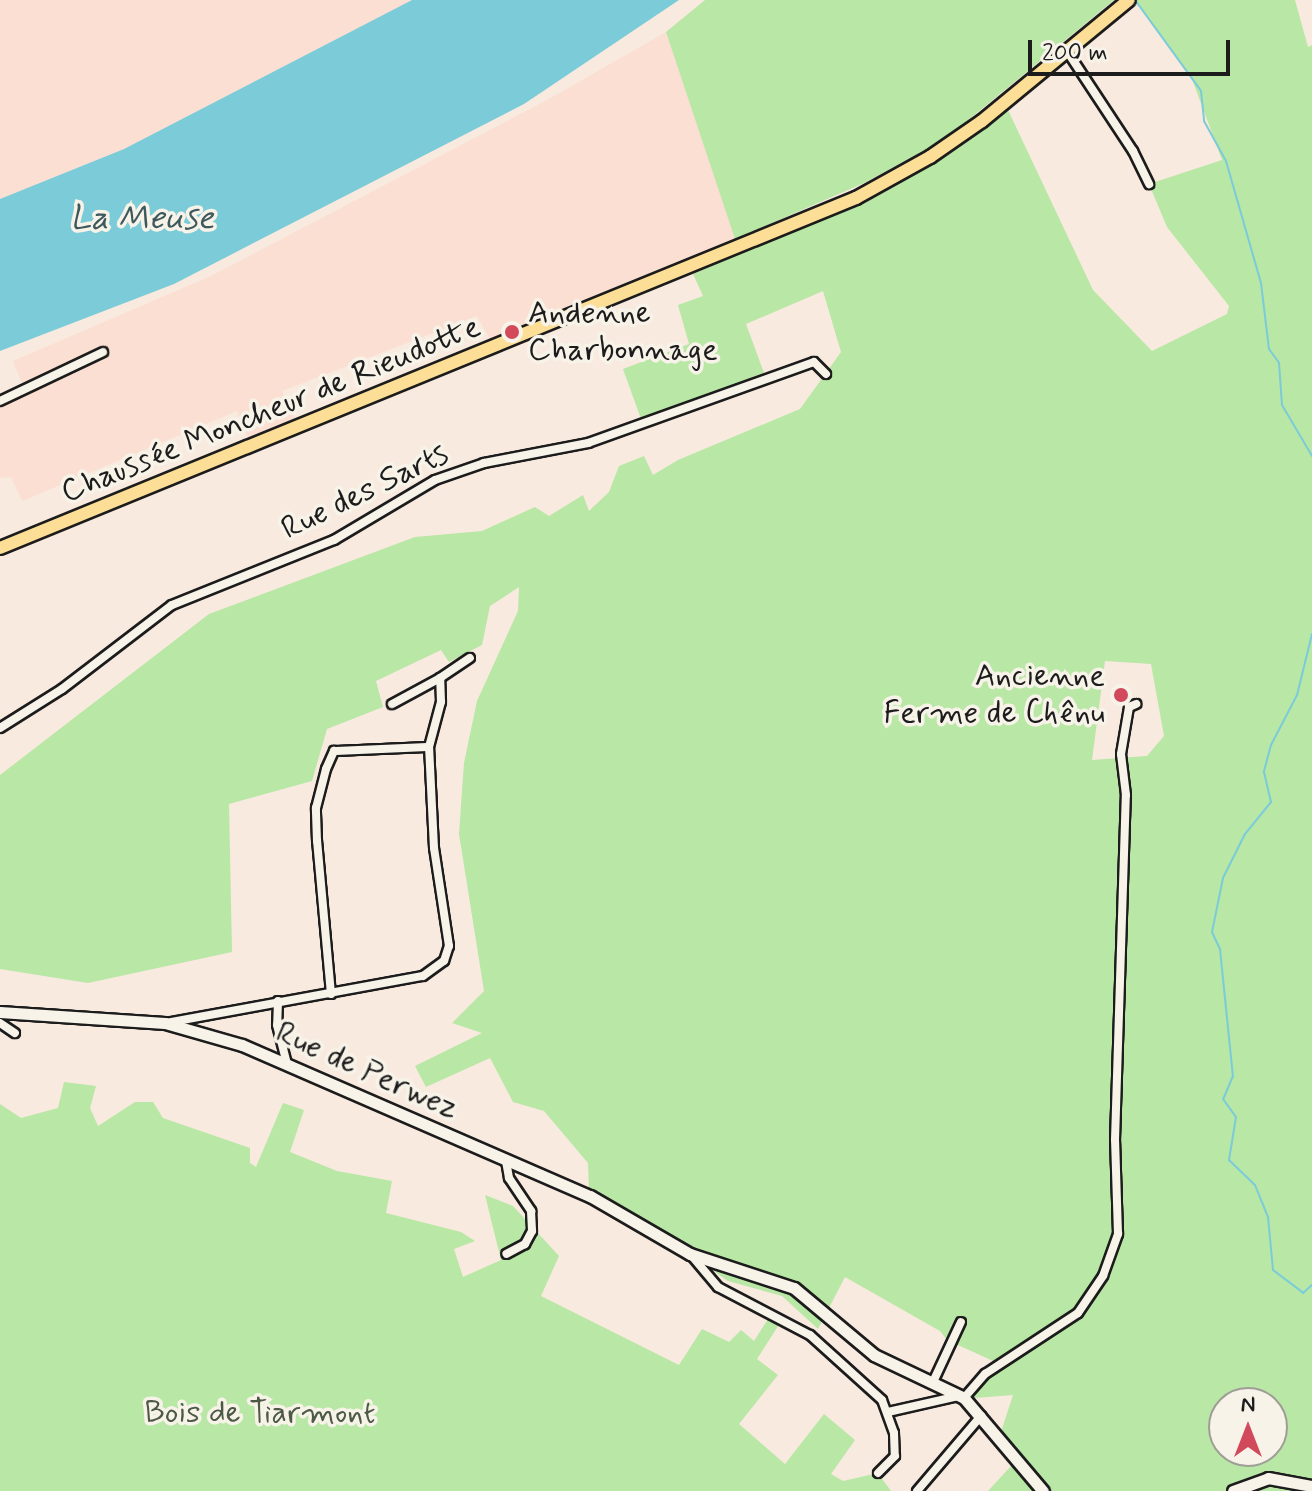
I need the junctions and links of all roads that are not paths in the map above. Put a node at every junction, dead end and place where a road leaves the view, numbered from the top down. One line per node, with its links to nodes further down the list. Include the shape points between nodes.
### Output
1 (1129, 0): 2 (main road, Chaussée Moncheur de Rieudotte)
2 (1067, 51): 3 (street); 7 (main road, Chaussée Moncheur de Rieudotte, via 954,141 856,198)
3 (1149, 184)
4 (103, 352): 6 (street)
5 (826, 374): 12 (street, Rue des Sarts, via 814,362 588,443 484,463 435,480 334,540 172,605 62,689)
6 (0, 401)
7 (0, 548)
8 (470, 658): 9 (street)
9 (440, 678): 10 (street); 13 (street, via 441,702)
10 (392, 704)
11 (1136, 704): 26 (street, via 1129,707 1121,754 1126,795 1115,1125 1118,1234 1103,1276 1078,1313 985,1374)
12 (0, 728)
13 (429, 747): 14 (street, via 434,848 449,946 444,961 423,976); 14 (street, via 334,751 326,769 316,808)
14 (331, 994): 15 (street)
15 (278, 1001): 18 (street); 20 (street, via 277,1025)
16 (0, 1012): 18 (street, Rue de Perwez)
17 (0, 1023): 19 (street)
18 (165, 1023): 20 (street, Rue de Perwez)
19 (15, 1033)
20 (287, 1064): 21 (street, Rue de Perwez)
21 (506, 1161): 22 (street, via 509,1178 531,1211 532,1231 525,1244); 23 (street, Rue de Perwez, via 590,1196)
22 (506, 1254)
23 (690, 1254): 25 (street, Rue de Perwez, via 794,1288 874,1355); 27 (street, Rue de Perwez, via 727,1294 785,1319 826,1346)
24 (961, 1322): 25 (street)
25 (933, 1382): 26 (street, Rue de Perwez)
26 (962, 1397): 27 (street); 28 (street, Rue de Perwez)
27 (888, 1412): 29 (street, via 895,1456)
28 (981, 1416): 31 (street); 32 (street, Rue de Perwez)
29 (878, 1473)
30 (1312, 1486): 33 (street, via 1268,1478)
31 (917, 1491)
32 (1043, 1491)
33 (1233, 1491)

